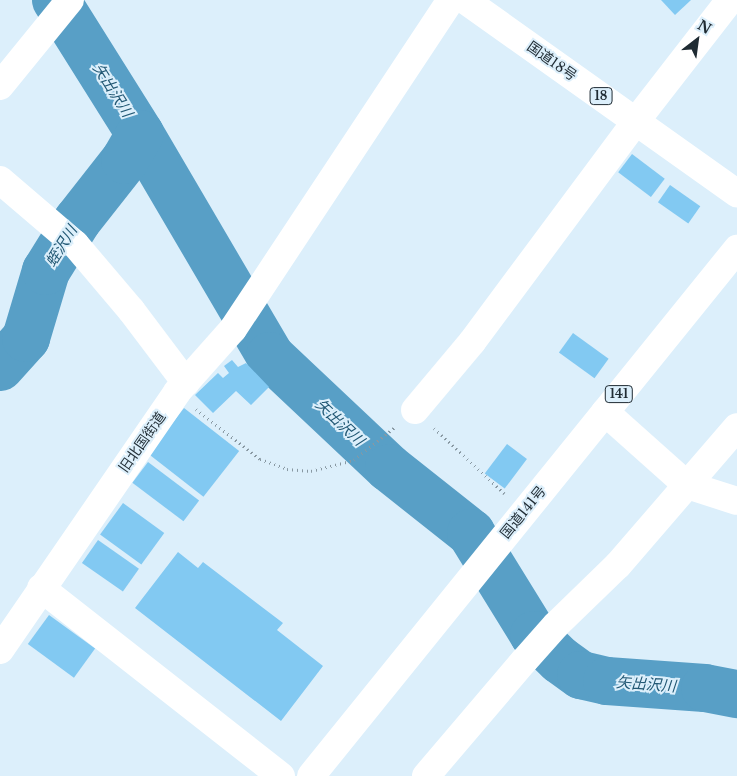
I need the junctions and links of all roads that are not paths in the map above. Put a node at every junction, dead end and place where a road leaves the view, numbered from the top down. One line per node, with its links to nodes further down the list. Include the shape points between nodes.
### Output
1 (70, 0): 5 (main road)
2 (451, 0): 10 (main road, 旧北国街道, via 233,329)
3 (465, 0): 6 (main road, 国道18号 / 18)
4 (730, 0): 6 (main road)
5 (0, 86)
6 (636, 121): 8 (main road, 国道18号 / 18); 11 (main road, via 472,342)
7 (0, 180): 10 (main road, via 67,237 131,310)
8 (737, 192)
9 (737, 249): 12 (main road, 国道141号 / 141)
10 (181, 388): 16 (main road, 旧北国街道)
11 (415, 410)
12 (605, 412): 14 (main road); 20 (main road, 国道141号 / 141)
13 (737, 427): 14 (main road)
14 (687, 485): 15 (main road); 18 (main road, via 618,565 524,661)
15 (737, 501)
16 (41, 588): 17 (main road, 旧北国街道); 19 (main road)
17 (0, 650)
18 (430, 775)
19 (281, 776)
20 (311, 776)

